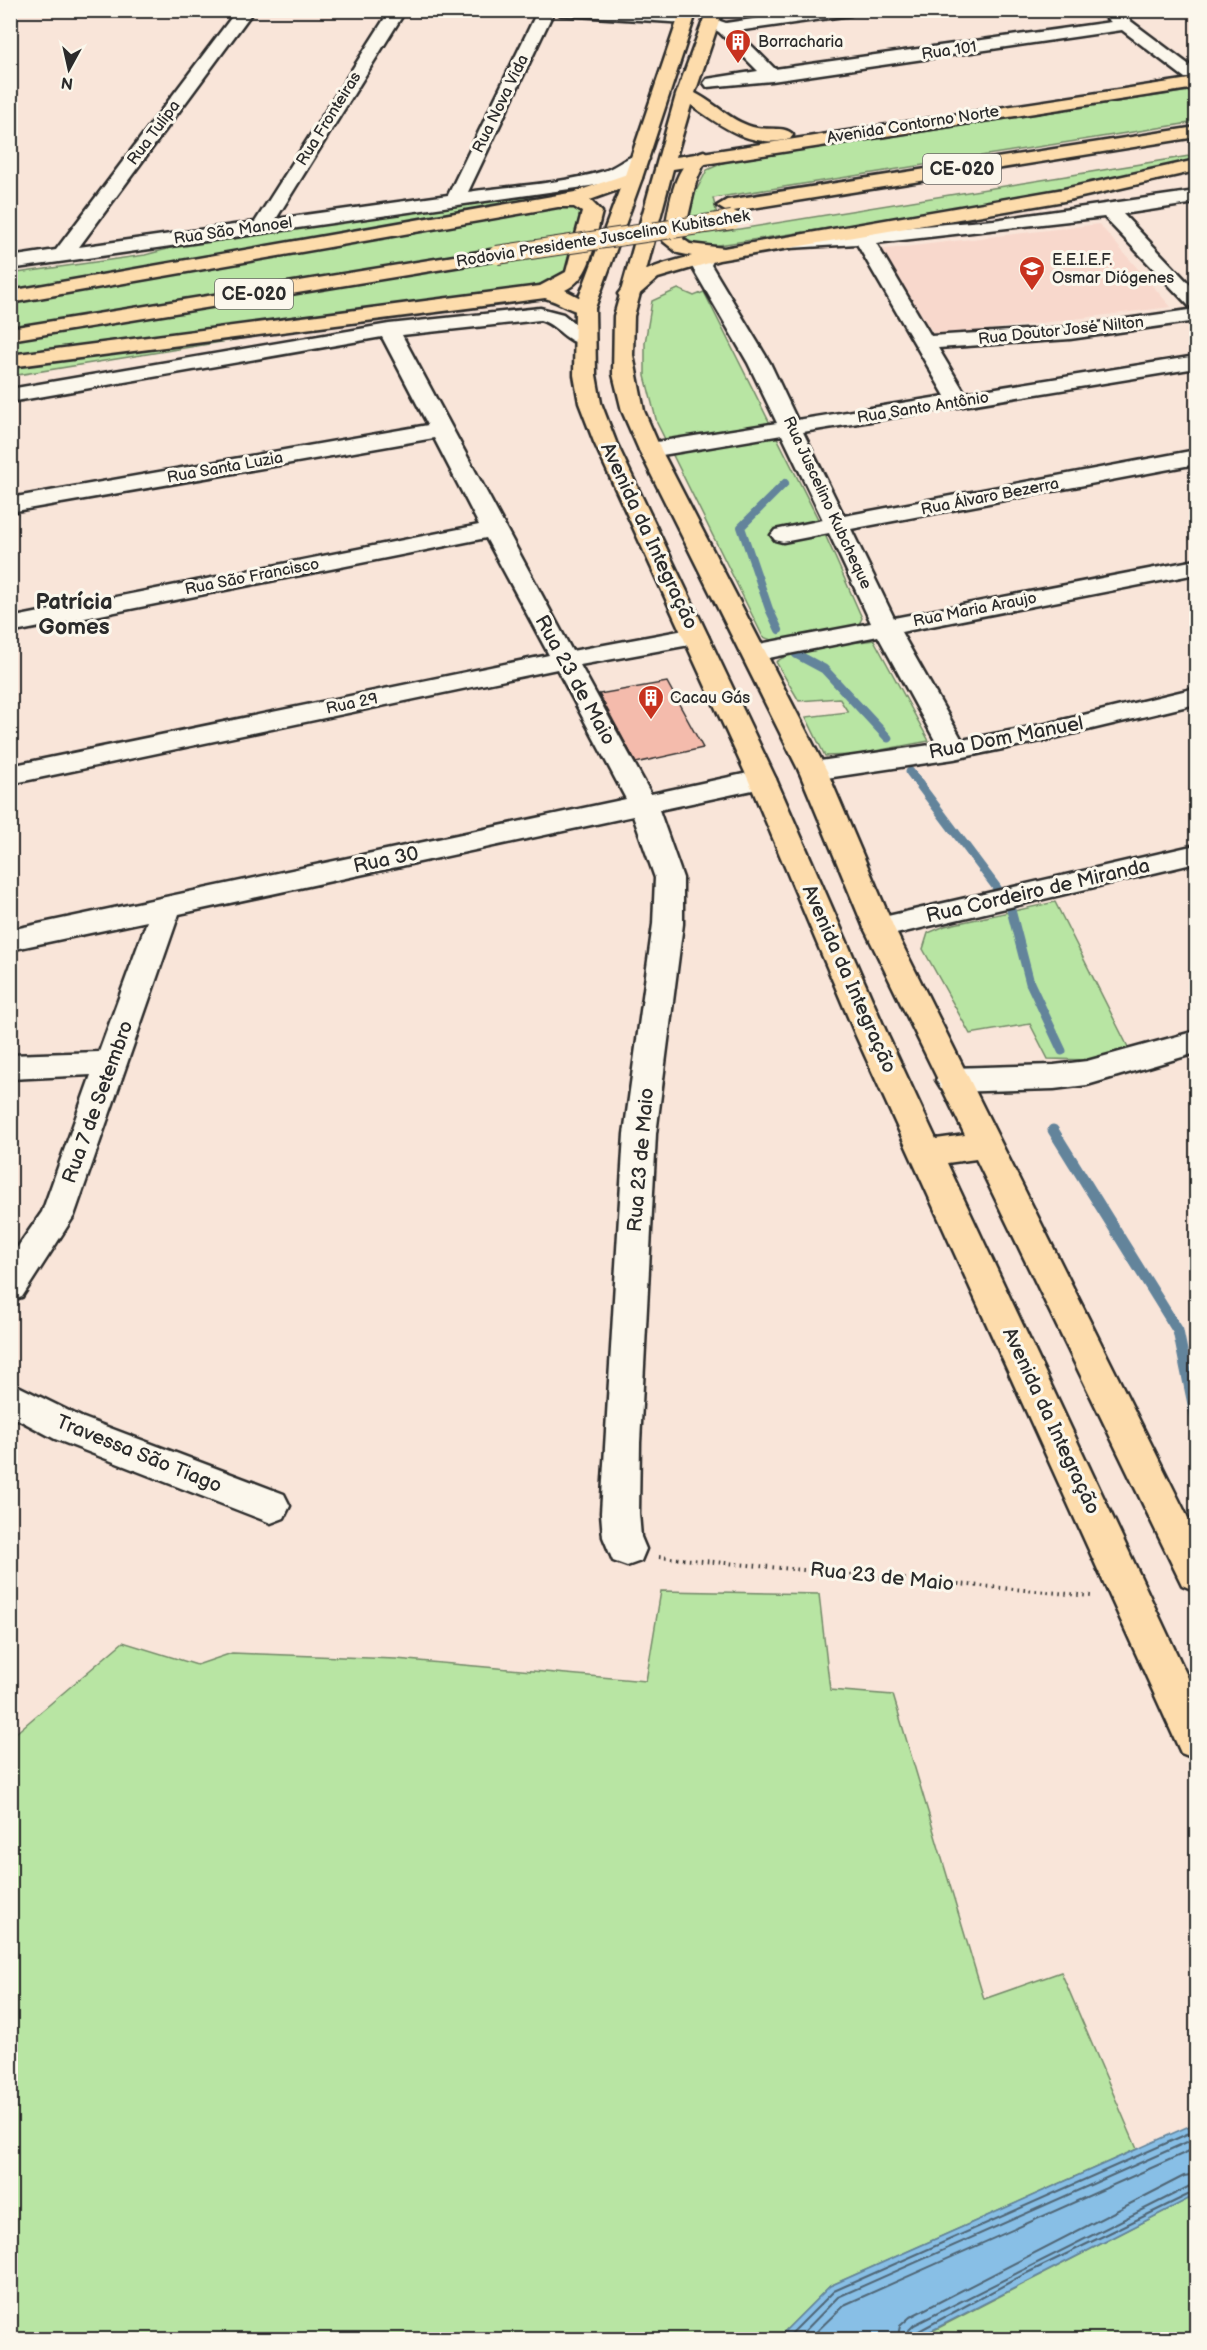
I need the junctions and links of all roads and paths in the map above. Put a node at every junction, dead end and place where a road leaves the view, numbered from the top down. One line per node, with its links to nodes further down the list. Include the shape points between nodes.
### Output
1 (246, 10): 33 (street, Rua Tulipa)
2 (398, 10): 28 (street, Rua Fronteiras)
3 (546, 10): 24 (street, Rua Nova Vida)
4 (561, 10): 7 (street)
5 (851, 10): 8 (street)
6 (1105, 10): 9 (street)
7 (687, 14): 19 (main road, Avenida da Integração)
8 (717, 20): 10 (main road, Avenida da Integração); 11 (street)
9 (1125, 26): 11 (street, Rua 101); 12 (street)
10 (699, 56): 13 (main road, Avenida da Integração); 14 (main road)
11 (772, 76): 14 (street, Rua 101)
12 (1195, 76): 16 (main road, Avenida Contorno Norte)
13 (685, 96): 14 (main road); 20 (main road, Avenida da Integração)
14 (712, 96): 16 (main road, via 721,120)
15 (1197, 132): 27 (main road, Rodovia Presidente Juscelino Kubitschek / CE-020)
16 (782, 140): 18 (main road, Avenida Contorno Norte)
17 (1197, 146): 27 (main road, Rodovia Presidente Juscelino Kubitschek / CE-020)
18 (704, 157): 20 (main road, Avenida Contorno Norte); 32 (main road, via 693,164 688,175 673,241 685,249)
19 (640, 159): 22 (main road, Avenida da Integração); 24 (street, Rua São Manoel, via 629,168 597,179)
20 (665, 164): 22 (main road, Avenida Contorno Norte); 39 (main road, Avenida da Integração)
21 (1197, 166): 30 (main road, via 1064,195)
22 (633, 178): 25 (main road, Avenida Contorno Norte, via 597,193); 42 (main road, Avenida da Integração)
23 (1197, 197): 26 (street)
24 (456, 198): 28 (street, Rua São Manoel)
25 (557, 201): 38 (main road, via 581,203 592,212 574,274); 40 (main road, Avenida Contorno Norte)
26 (1109, 212): 29 (street); 37 (street)
27 (730, 213): 31 (main road, Rodovia Presidente Juscelino Kubitschek / CE-020, bridge)
28 (261, 228): 33 (street, Rua São Manoel)
29 (864, 239): 30 (street); 48 (street)
30 (785, 242): 32 (main road)
31 (495, 247): 43 (main road, Rodovia Presidente Juscelino Kubitschek / CE-020); 46 (main road, Rodovia Presidente Juscelino Kubitschek / CE-020)
32 (731, 251): 34 (main road)
33 (62, 256): 35 (street, Rua São Manoel)
34 (705, 257): 39 (main road, via 651,274); 53 (street, Rua Juscelino Kubcheque, via 701,265)
35 (10, 262)
36 (1197, 272): 37 (street)
37 (1172, 276): 41 (street)
38 (545, 292): 42 (main road); 49 (main road)
39 (628, 294): 55 (main road, Avenida da Integração, via 622,321 622,371 637,423)
40 (10, 297)
41 (1197, 302)
42 (585, 308): 47 (main road, Avenida da Integração)
43 (10, 315)
44 (1197, 315): 48 (street, Rua Doutor José Nilton, via 1070,333)
45 (389, 330): 47 (street, via 540,314 556,318); 51 (street); 54 (street, Rua 23 de Maio)
46 (10, 334)
47 (583, 339): 64 (main road, Avenida da Integração, via 590,403)
48 (926, 344): 52 (street)
49 (10, 361)
50 (1197, 362): 52 (street, Rua Santo Antônio)
51 (10, 396)
52 (959, 402): 53 (street, Rua Santo Antônio)
53 (792, 428): 55 (street, Rua Santo Antônio); 58 (street, Rua Juscelino Kubcheque)
54 (440, 430): 57 (street, Rua Santa Luzia); 59 (street, Rua 23 de Maio)
55 (650, 450): 65 (main road, Avenida da Integração)
56 (1197, 457): 58 (street, Rua Álvaro Bezerra)
57 (10, 505)
58 (837, 525): 60 (street, Rua Álvaro Bezerra); 63 (street, Rua Juscelino Kubcheque)
59 (492, 529): 62 (street, Rua São Francisco); 66 (street, Rua 23 de Maio)
60 (783, 536)
61 (1197, 567): 63 (street, Rua Maria Araujo)
62 (10, 626)
63 (886, 628): 65 (street, Rua Maria Araujo); 68 (street, Rua Juscelino Kubcheque)
64 (695, 636): 66 (street, Rua 29); 71 (main road, Avenida da Integração)
65 (754, 653): 69 (main road, Avenida da Integração)
66 (564, 660): 70 (street, Rua 29); 72 (street, Rua 23 de Maio)
67 (1197, 696): 68 (street, Rua Dom Manuel)
68 (954, 750): 69 (street, Rua Dom Manuel)
69 (813, 771): 75 (main road, Avenida da Integração)
70 (10, 775)
71 (762, 779): 72 (street, Rua 30); 78 (main road, Avenida da Integração)
72 (643, 804): 74 (street, Rua 30); 88 (street, Rua 23 de Maio, via 663,856 669,886 668,924 640,1134 620,1513)
73 (1197, 854): 75 (street, Rua Cordeiro de Miranda)
74 (166, 908): 76 (street, Rua 30); 80 (street, Rua 7 de Setembro)
75 (879, 928): 77 (main road, Avenida da Integração)
76 (10, 940)
77 (929, 1029): 78 (main road); 82 (main road, Avenida da Integração)
78 (872, 1036): 84 (main road, Avenida da Integração)
79 (1197, 1042): 82 (street, via 1087,1073)
80 (112, 1063): 81 (street); 85 (street, Rua 7 de Setembro, via 57,1216)
81 (10, 1067)
82 (952, 1080): 83 (main road, Avenida da Integração)
83 (985, 1145): 84 (main road); 89 (main road, Avenida da Integração)
84 (927, 1153): 90 (main road, Avenida da Integração)
85 (10, 1287)
86 (10, 1397): 87 (street, Travessa São Tiago, via 68,1428)
87 (271, 1506)
88 (627, 1549): 90 (path, Rua 23 de Maio, via 654,1556 727,1560 1018,1591)
89 (1197, 1573)
90 (1133, 1598): 91 (main road, Avenida da Integração)
91 (1197, 1739)

